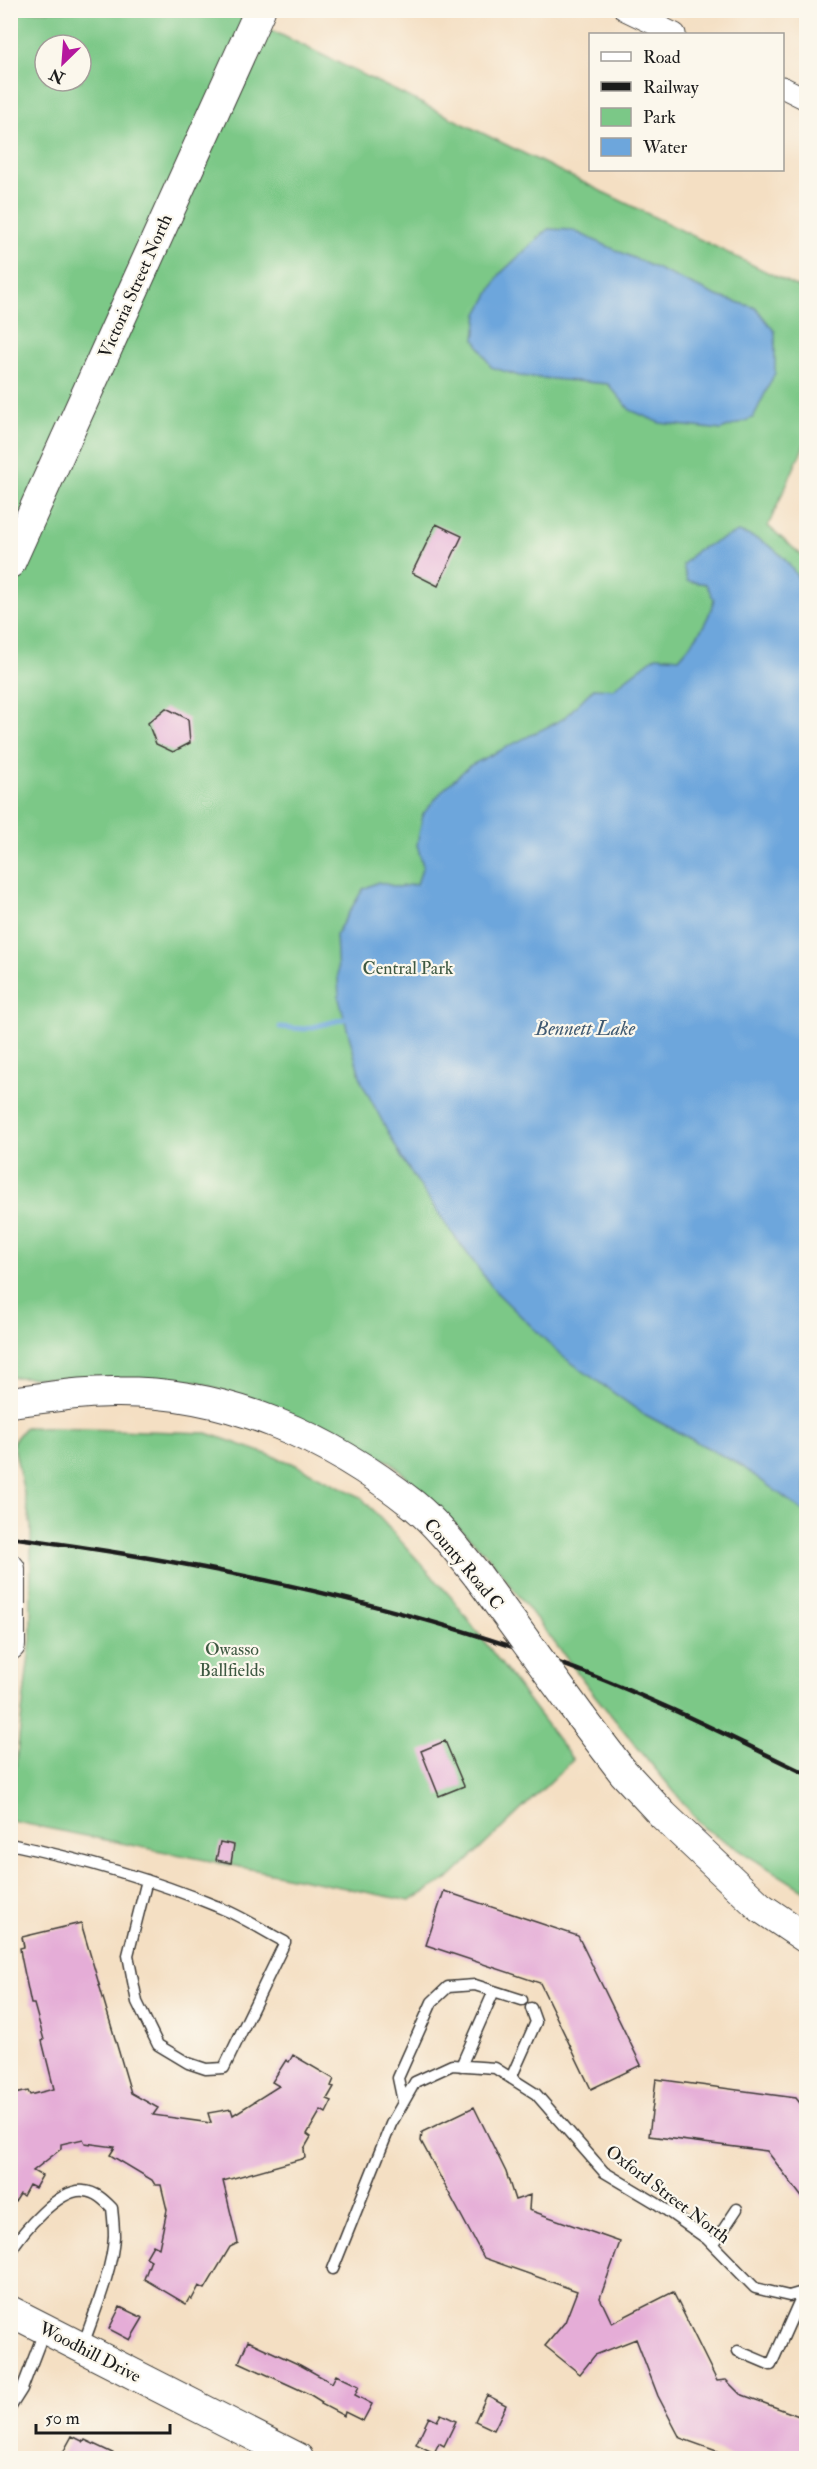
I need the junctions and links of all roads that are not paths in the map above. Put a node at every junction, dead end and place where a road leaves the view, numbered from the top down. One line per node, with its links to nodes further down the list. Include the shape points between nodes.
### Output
1 (260, 10): 6 (main road, Victoria Street North)
2 (625, 10): 3 (street)
3 (673, 33)
4 (784, 88): 5 (street)
5 (807, 99)
6 (10, 562)
7 (10, 1402): 12 (main road, County Road C, bridge, via 84,1392 139,1392 211,1402 265,1417 345,1456 415,1506 446,1537 623,1772 663,1815 760,1907)
8 (10, 1569): 9 (main road)
9 (10, 1645)
10 (10, 1844): 11 (lane, via 78,1858)
11 (147, 1880): 11 (lane, via 219,1906 285,1942 225,2068 206,2069 188,2063 158,2045 137,2002 128,1955)
12 (807, 1938)
13 (494, 1991): 14 (lane); 16 (lane); 18 (lane, via 475,1984 448,1987 432,2002 398,2078)
14 (522, 2000)
15 (531, 2008): 17 (lane, via 536,2022)
16 (461, 2066): 17 (lane, Oxford Street North, via 495,2068); 18 (lane, Oxford Street North, via 452,2065 415,2082)
17 (511, 2078): 20 (lane, Oxford Street North, via 536,2094 604,2172)
18 (403, 2102): 22 (lane, Oxford Street North)
19 (737, 2209): 20 (lane)
20 (713, 2244): 23 (lane, Oxford Street North, via 755,2288 789,2296)
21 (10, 2252): 26 (lane, via 20,2235 63,2195 84,2191 102,2198 112,2208 114,2237 103,2291)
22 (333, 2269)
23 (805, 2292): 27 (lane, via 771,2365)
24 (10, 2312): 25 (main road, Woodhill Drive)
25 (45, 2329): 26 (main road, Woodhill Drive); 28 (lane, via 22,2389)
26 (82, 2348): 29 (main road, Woodhill Drive)
27 (738, 2351)
28 (10, 2408)
29 (298, 2458)

